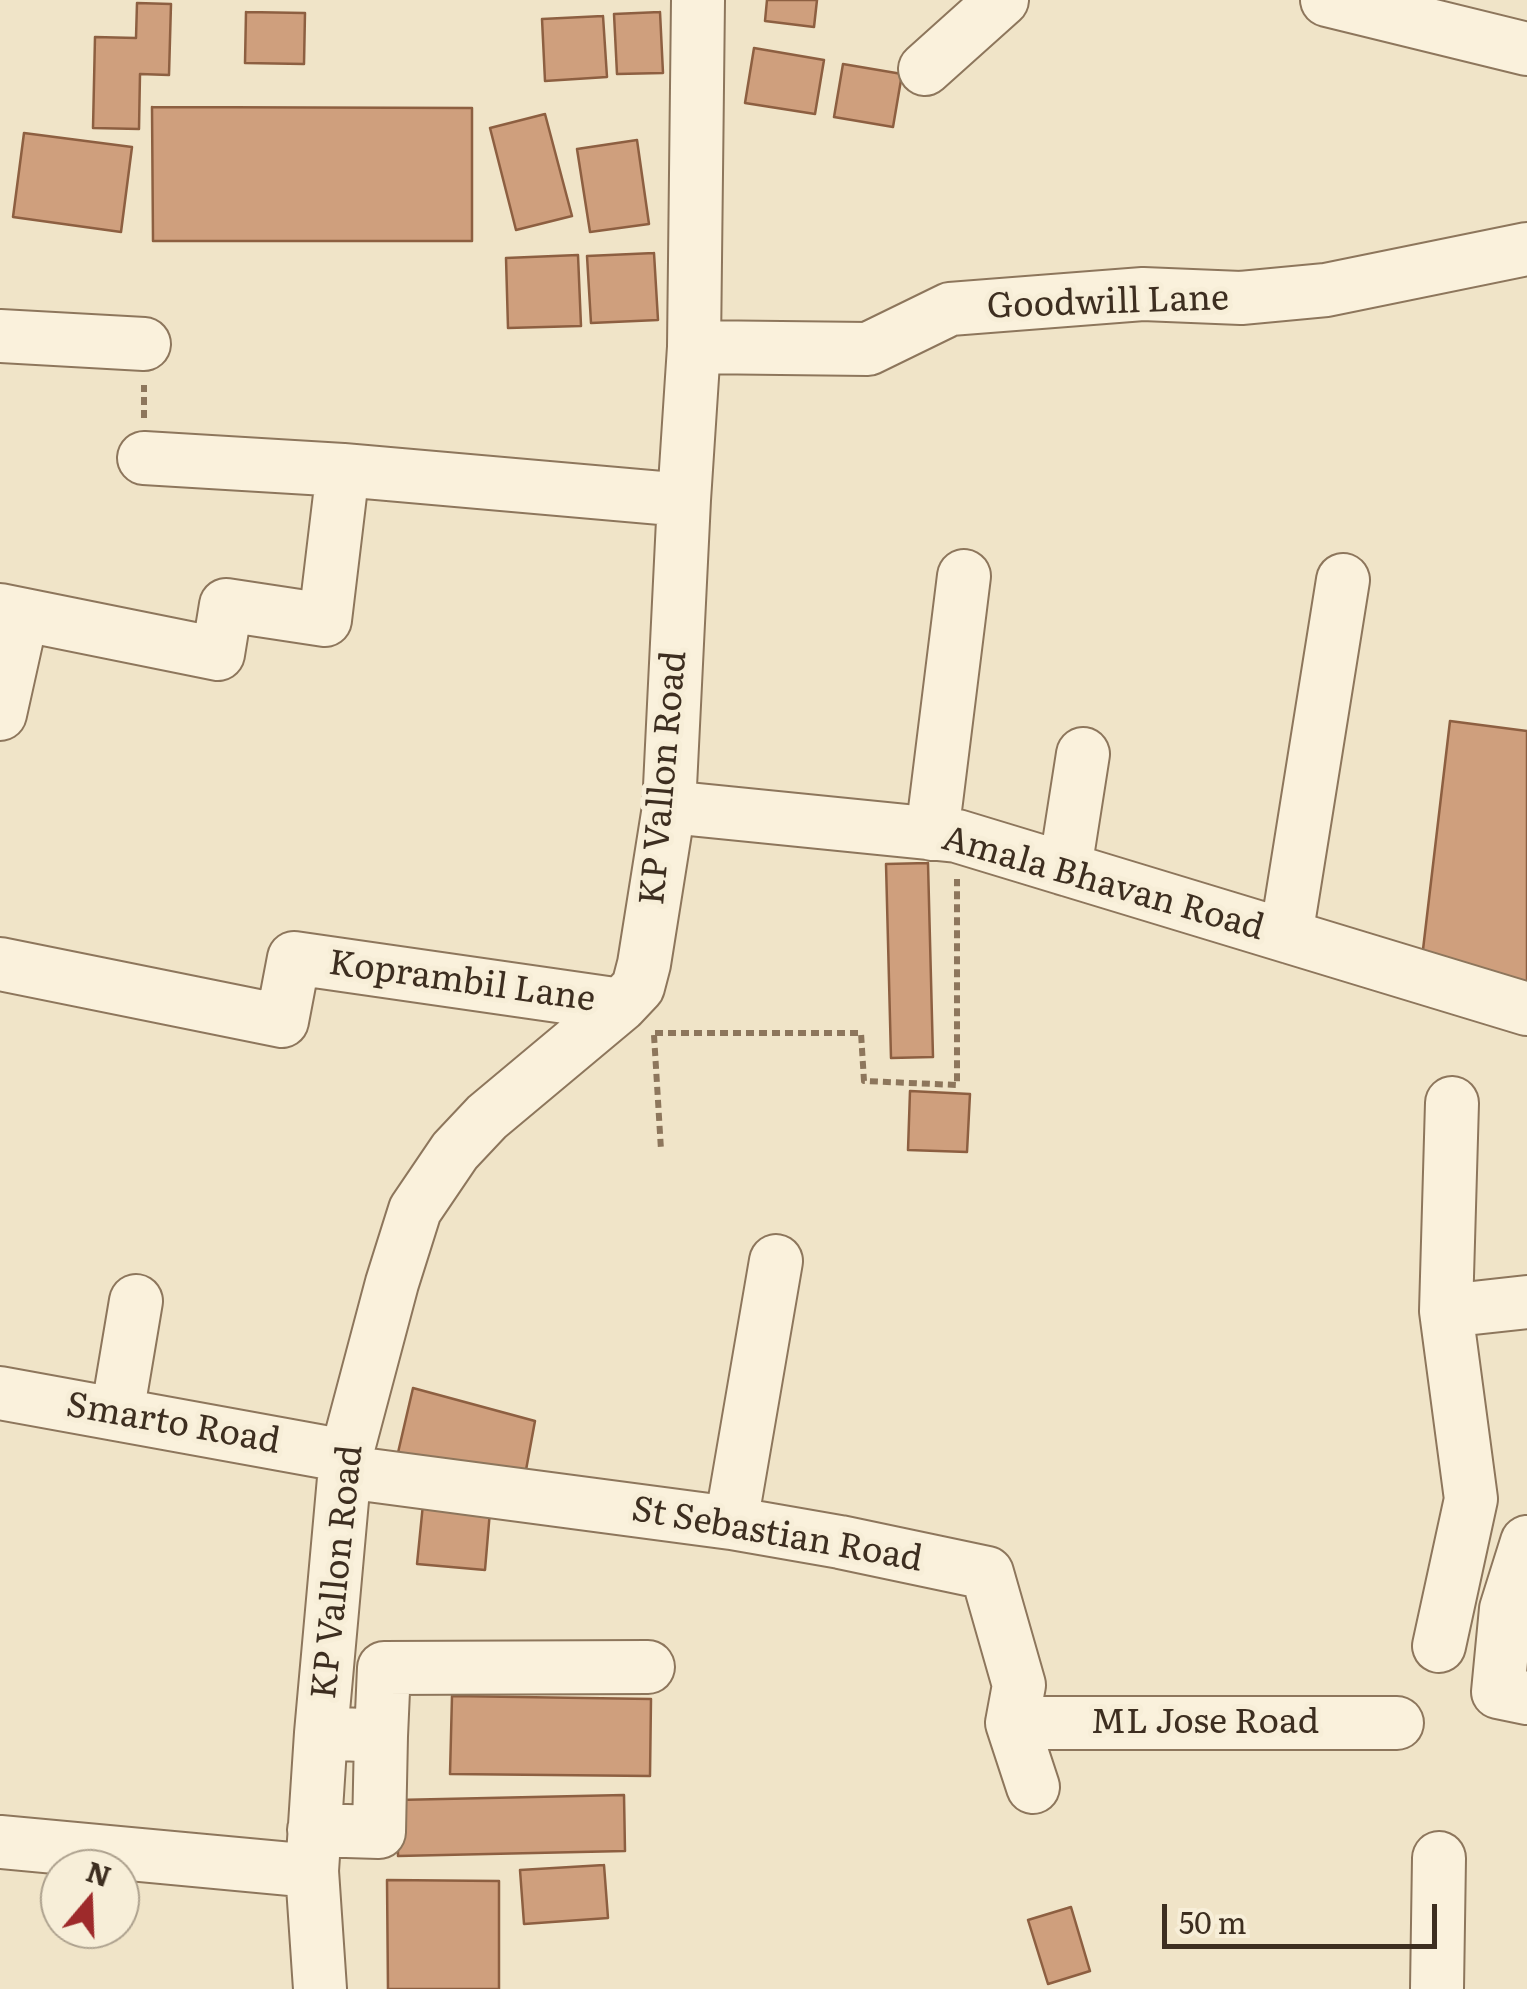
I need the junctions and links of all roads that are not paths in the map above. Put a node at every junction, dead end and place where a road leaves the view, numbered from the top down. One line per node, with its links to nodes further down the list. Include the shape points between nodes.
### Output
1 (698, 0): 9 (street, KP Vallon Road)
2 (1002, 0): 5 (street)
3 (1327, 0): 4 (street)
4 (1527, 49)
5 (925, 69)
6 (1527, 248): 9 (street, Goodwill Lane, via 1326,290 1241,298 1143,294 950,310 868,350)
7 (0, 336): 8 (street)
8 (144, 344)
9 (694, 348): 12 (street, KP Vallon Road)
10 (144, 458): 11 (street)
11 (342, 470): 12 (street); 15 (street, via 325,620 226,605 218,654)
12 (684, 500): 18 (street, KP Vallon Road)
13 (964, 576): 19 (street)
14 (1344, 580): 21 (street)
15 (11, 613): 16 (street)
16 (0, 714)
17 (1083, 754): 20 (street)
18 (669, 807): 19 (street, Amala Bhavan Road); 23 (street, KP Vallon Road)
19 (945, 835): 20 (street, Amala Bhavan Road)
20 (1065, 869): 21 (street, Amala Bhavan Road)
21 (1286, 936): 24 (street, Amala Bhavan Road)
22 (0, 964): 23 (street, Koprambil Lane, via 282,1021 294,958)
23 (638, 1009): 32 (street, KP Vallon Road, via 487,1117 415,1210)
24 (1527, 1009)
25 (1452, 1103): 29 (street)
26 (776, 1261): 33 (street)
27 (136, 1301): 31 (street)
28 (1527, 1302): 29 (street)
29 (1446, 1311): 35 (street, via 1471,1498)
30 (0, 1393): 31 (street, Smarto Road)
31 (117, 1414): 32 (street, Smarto Road)
32 (346, 1464): 33 (street, St Sebastian Road); 40 (street, KP Vallon Road)
33 (730, 1523): 38 (street, St Sebastian Road, via 987,1573 1019,1685)
34 (1527, 1542): 37 (street, via 1506,1609 1498,1692)
35 (1438, 1646)
36 (648, 1667): 41 (street, via 384,1668)
37 (1527, 1698)
38 (1012, 1723): 39 (street, ML Jose Road); 42 (street, St Sebastian Road)
39 (1398, 1723)
40 (321, 1734): 41 (street); 44 (street, KP Vallon Road)
41 (381, 1736): 44 (street, via 379,1832)
42 (1033, 1787)
43 (0, 1842): 44 (street)
44 (313, 1850): 46 (street, KP Vallon Road)
45 (1440, 1858): 47 (street)
46 (320, 1989)
47 (1437, 1989)

